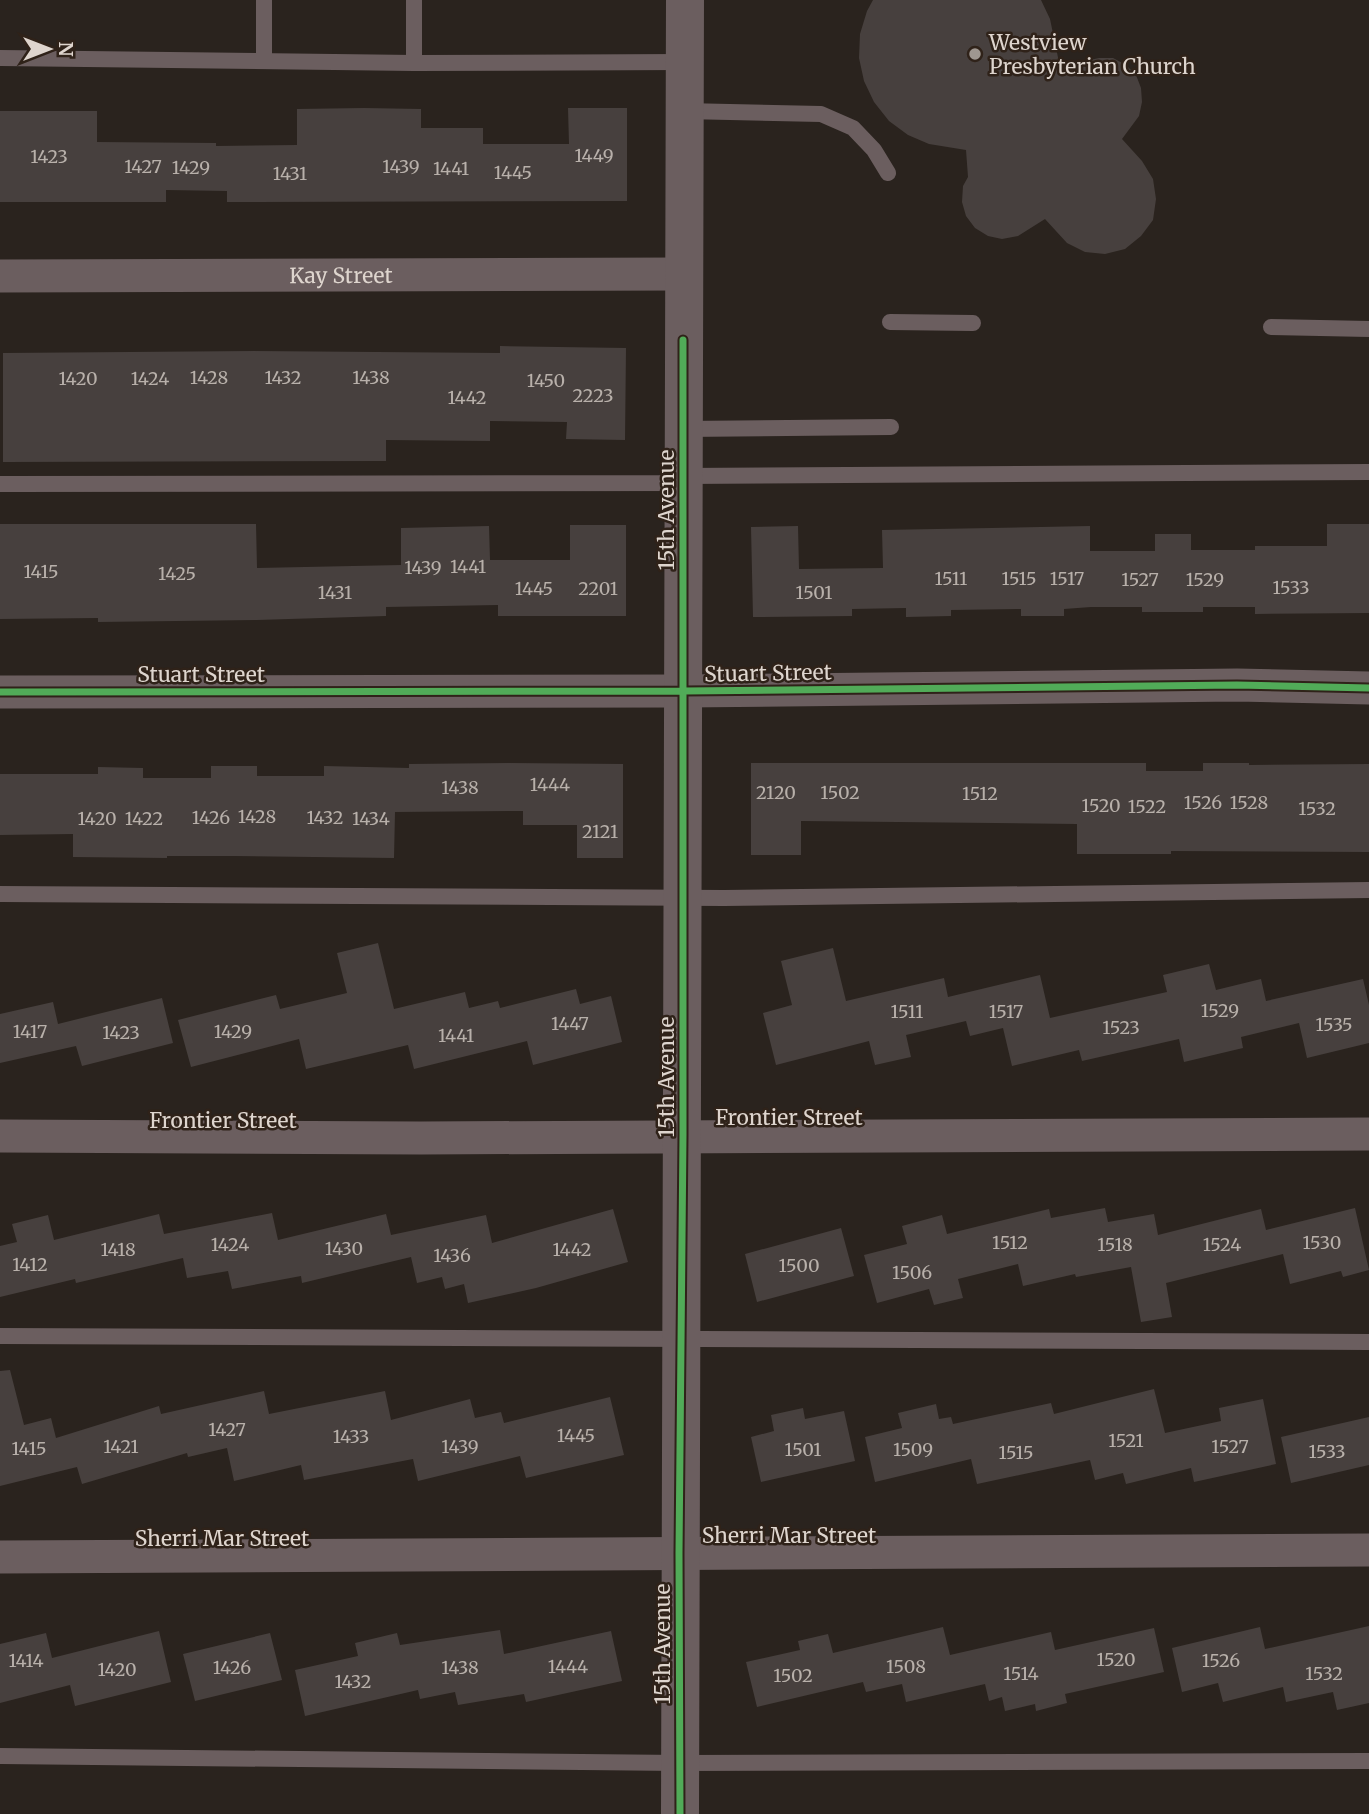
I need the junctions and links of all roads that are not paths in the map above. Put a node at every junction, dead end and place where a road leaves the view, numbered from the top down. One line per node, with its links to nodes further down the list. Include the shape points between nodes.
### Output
1 (264, 0): 5 (lane)
2 (414, 0): 7 (lane)
3 (685, 0): 6 (street, 15th Avenue)
4 (0, 58): 5 (lane)
5 (264, 60): 7 (lane)
6 (684, 62): 7 (lane); 8 (street, 15th Avenue)
7 (414, 63)
8 (684, 111): 9 (lane, via 821,114 853,128); 10 (street, 15th Avenue)
9 (888, 173)
10 (683, 274): 11 (street, Kay Street); 17 (street, 15th Avenue)
11 (0, 276)
12 (890, 322): 13 (lane)
13 (973, 323)
14 (1271, 327): 15 (lane)
15 (1369, 329)
16 (891, 427): 17 (lane)
17 (683, 429): 19 (street, 15th Avenue)
18 (1369, 472): 19 (lane)
19 (683, 479): 20 (lane); 22 (street, 15th Avenue)
20 (0, 484)
21 (1369, 688): 22 (street, Stuart Street, via 1237,685)
22 (684, 691): 23 (street, Stuart Street); 26 (street, 15th Avenue)
23 (0, 692)
24 (1369, 890): 26 (lane)
25 (0, 894): 26 (lane)
26 (683, 898): 28 (street, 15th Avenue)
27 (1369, 1134): 28 (street, Frontier Street)
28 (683, 1135): 29 (street, Frontier Street); 31 (street, 15th Avenue)
29 (0, 1136)
30 (0, 1336): 31 (lane)
31 (681, 1339): 32 (lane); 34 (street, 15th Avenue)
32 (1369, 1342)
33 (1369, 1550): 34 (street, Sherri Mar Street)
34 (679, 1553): 35 (street, Sherri Mar Street); 38 (street, 15th Avenue)
35 (0, 1557)
36 (0, 1756): 38 (lane)
37 (1369, 1761): 38 (lane)
38 (680, 1763): 39 (street, 15th Avenue)
39 (680, 1814)

